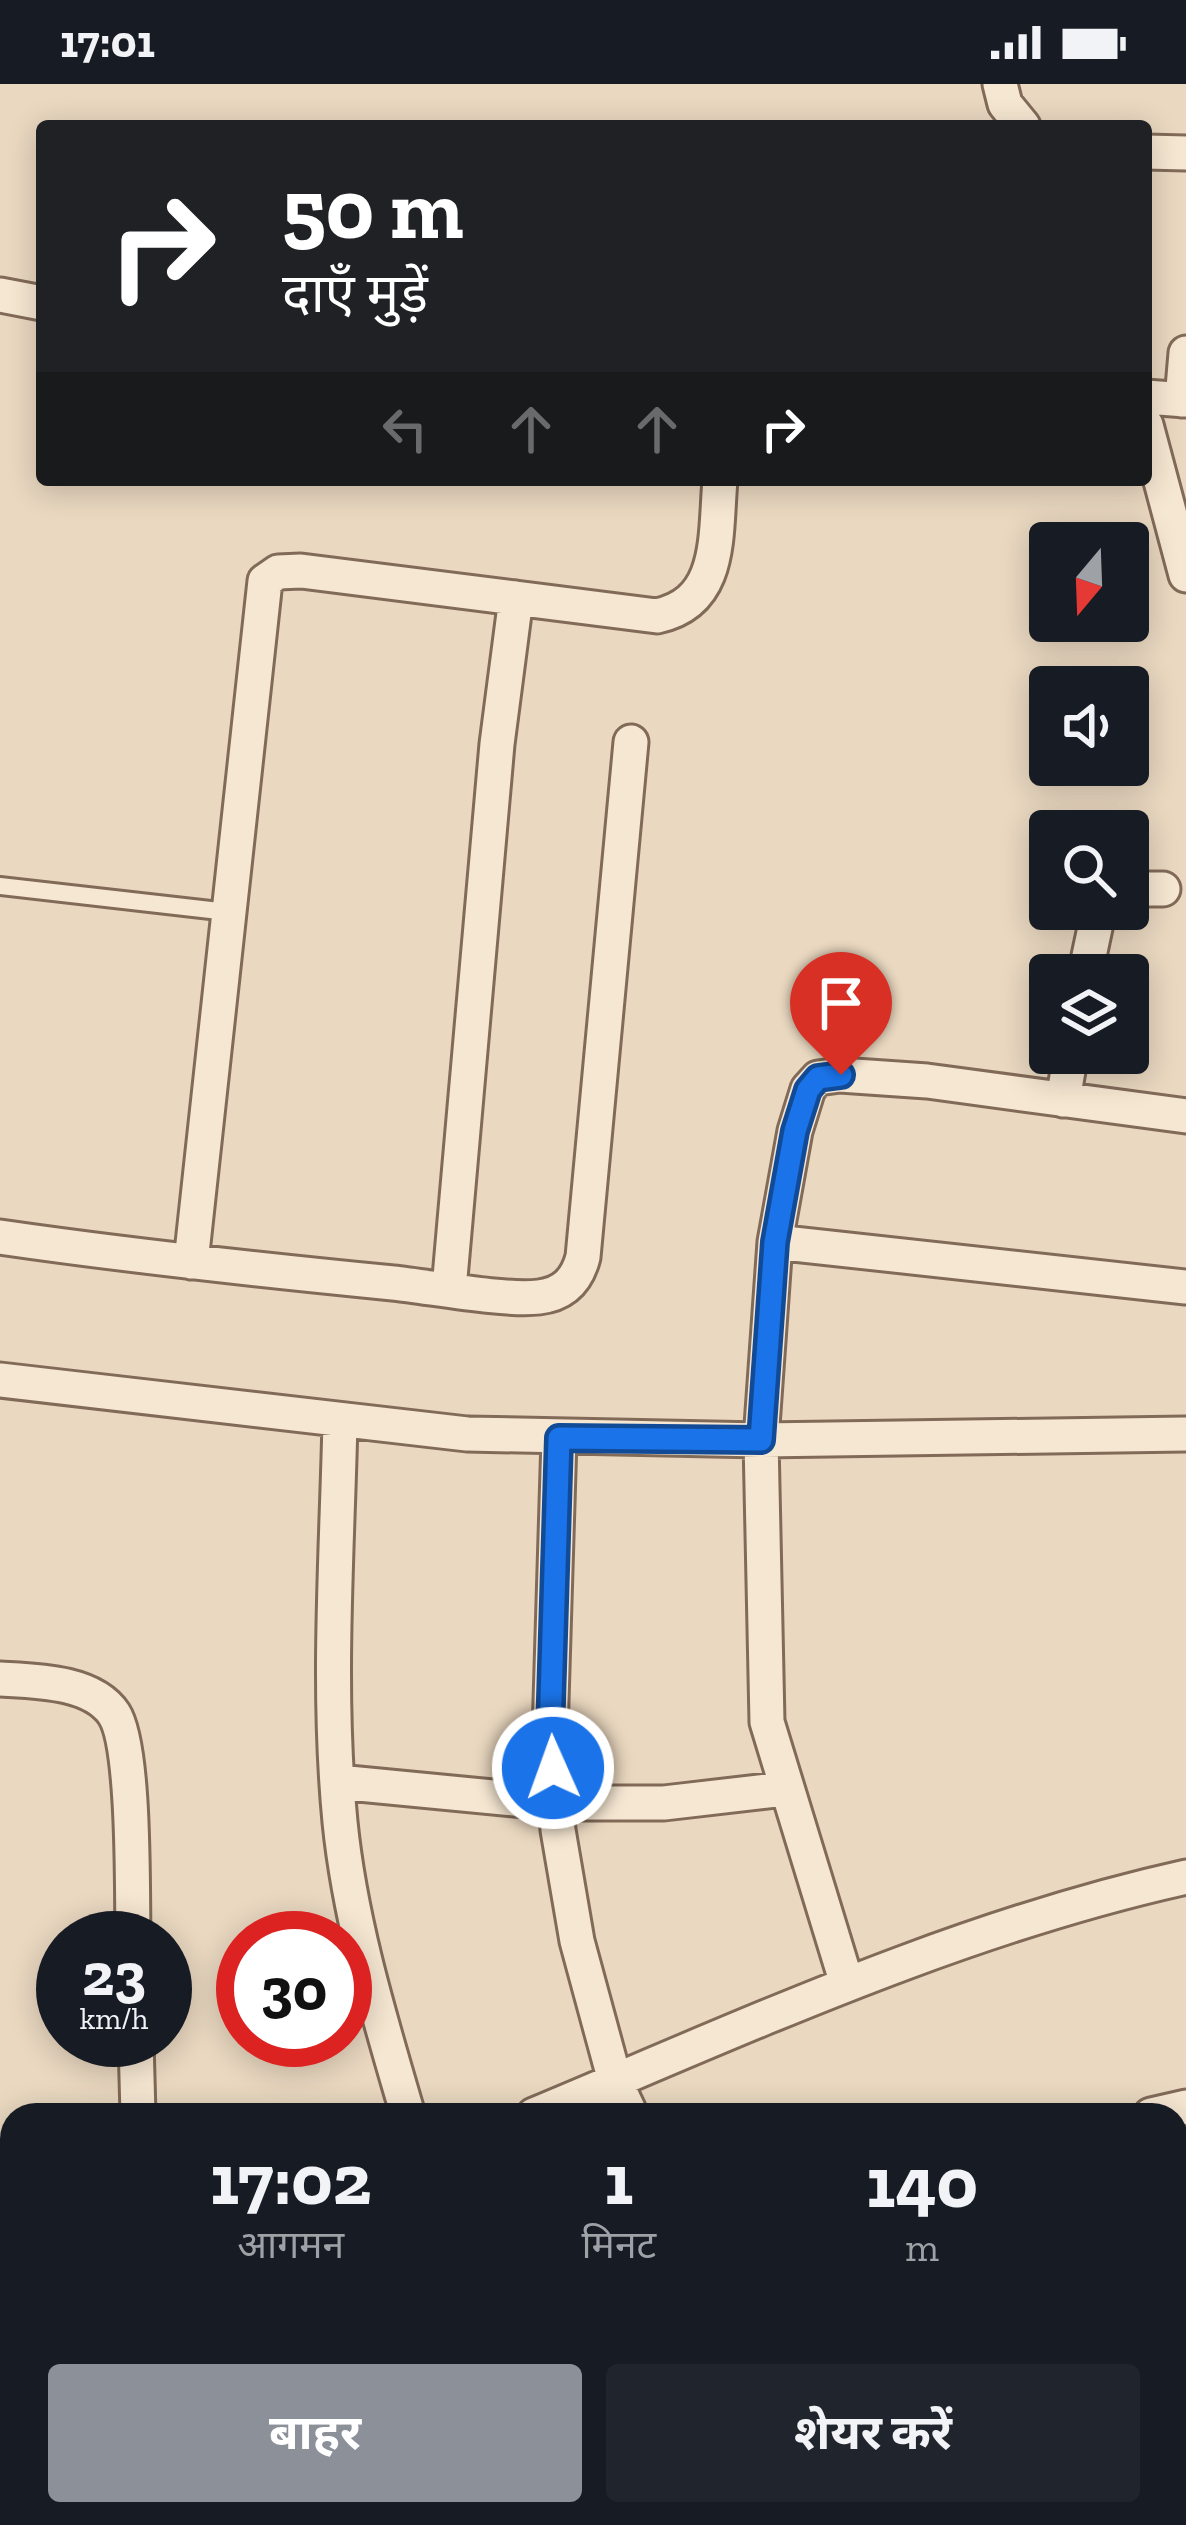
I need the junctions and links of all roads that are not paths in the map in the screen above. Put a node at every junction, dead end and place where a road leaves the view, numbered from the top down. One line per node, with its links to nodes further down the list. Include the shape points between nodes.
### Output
1 (1000, 84): 2 (street)
2 (1018, 120)
3 (1152, 152): 4 (street)
4 (1186, 153)
5 (0, 295): 6 (street)
6 (36, 303)
7 (1186, 353): 9 (street)
8 (1152, 397): 9 (street)
9 (1184, 400)
10 (1152, 448): 12 (street)
11 (719, 486): 13 (street, via 710,575 680,611 657,616)
12 (1186, 575)
13 (516, 598): 18 (street, via 301,571 265,581); 26 (street)
14 (632, 742): 26 (street, via 578,1276 537,1298)
15 (0, 886): 18 (lane)
16 (1149, 889): 17 (street)
17 (1163, 889)
18 (228, 912): 24 (street)
19 (1067, 1074): 20 (street)
20 (1063, 1100): 21 (street); 23 (street, via 927,1081 818,1078 795,1131)
21 (1186, 1116)
22 (0, 1237): 24 (street)
23 (775, 1242): 25 (street); 31 (street)
24 (191, 1262): 26 (street)
25 (1186, 1288)
26 (449, 1289)
27 (0, 1379): 28 (street)
28 (340, 1420): 30 (street); 33 (street, via 332,1708)
29 (1186, 1434): 31 (street)
30 (559, 1438): 31 (street); 35 (street)
31 (761, 1440): 34 (street, via 767,1722)
32 (0, 1678): 37 (street, via 70,1687 115,1715 129,1781)
33 (338, 1782): 35 (street); 42 (street, via 368,1980)
34 (785, 1789): 35 (street, via 664,1803); 38 (street)
35 (555, 1803): 40 (street, via 577,1942)
36 (1186, 1877): 38 (street, via 1102,1896)
37 (132, 1911)
38 (847, 1984): 40 (street)
39 (137, 2067): 41 (street)
40 (615, 2081): 43 (street); 44 (street)
41 (138, 2103)
42 (404, 2103)
43 (563, 2103)
44 (625, 2103)

